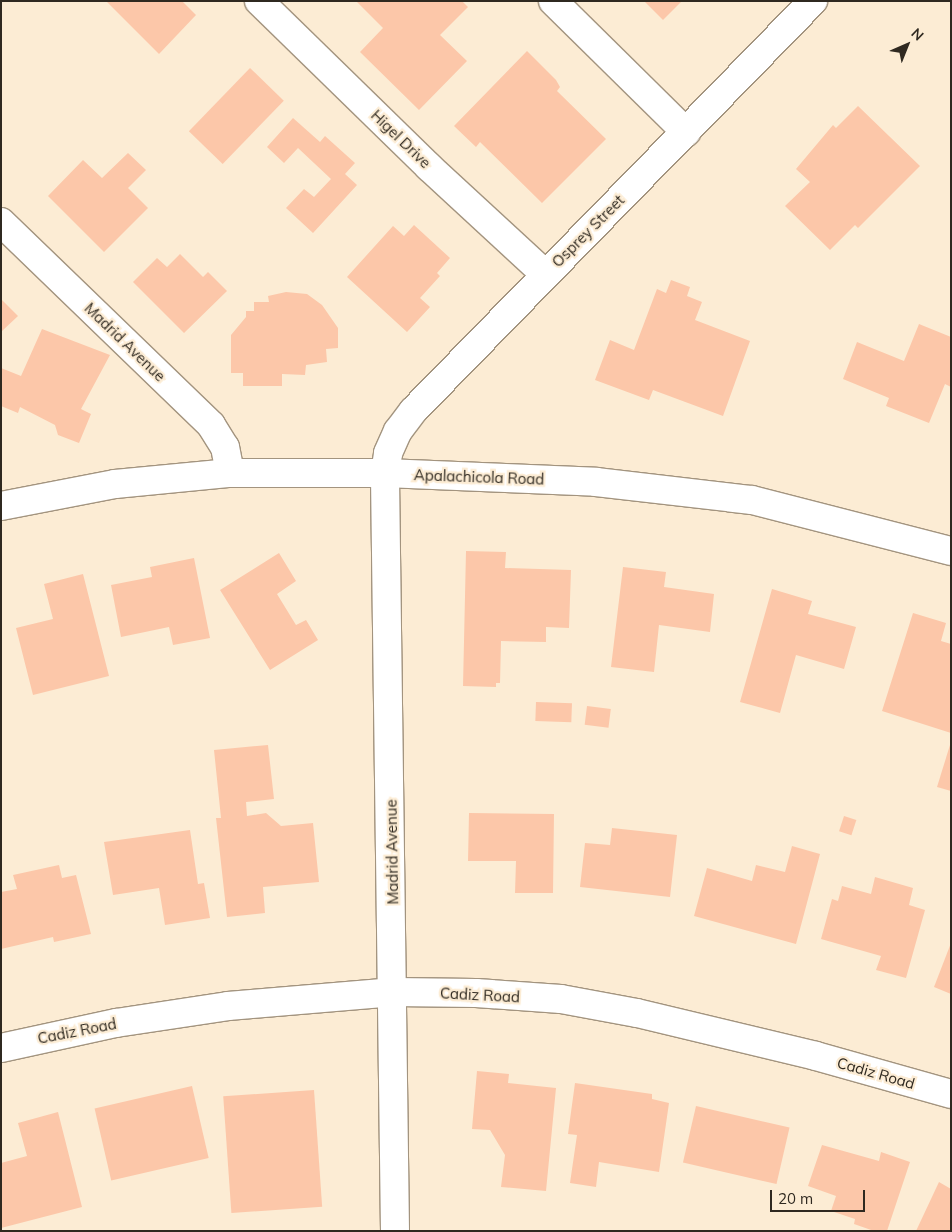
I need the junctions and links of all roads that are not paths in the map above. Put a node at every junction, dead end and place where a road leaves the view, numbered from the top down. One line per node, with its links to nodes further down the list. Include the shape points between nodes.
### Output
1 (260, 1): 6 (street, Higel Drive, via 429,167)
2 (553, 1): 4 (street)
3 (813, 1): 4 (street, Osprey Street)
4 (686, 132): 6 (street, Osprey Street)
5 (1, 222): 7 (street, Madrid Avenue, via 211,425 225,447)
6 (545, 274): 8 (street, Osprey Street, via 405,420 393,440)
7 (230, 473): 8 (street, Apalachicola Road); 9 (street, Apalachicola Road, via 115,484)
8 (385, 473): 10 (street, Apalachicola Road, via 596,482 752,500); 11 (street, Madrid Avenue)
9 (1, 506)
10 (951, 551)
11 (394, 992): 12 (street, Cadiz Road, via 228,1006 116,1023); 13 (street, Cadiz Road, via 561,999 628,1011 808,1054); 14 (street, Madrid Avenue)
12 (1, 1048)
13 (951, 1094)
14 (395, 1231)

